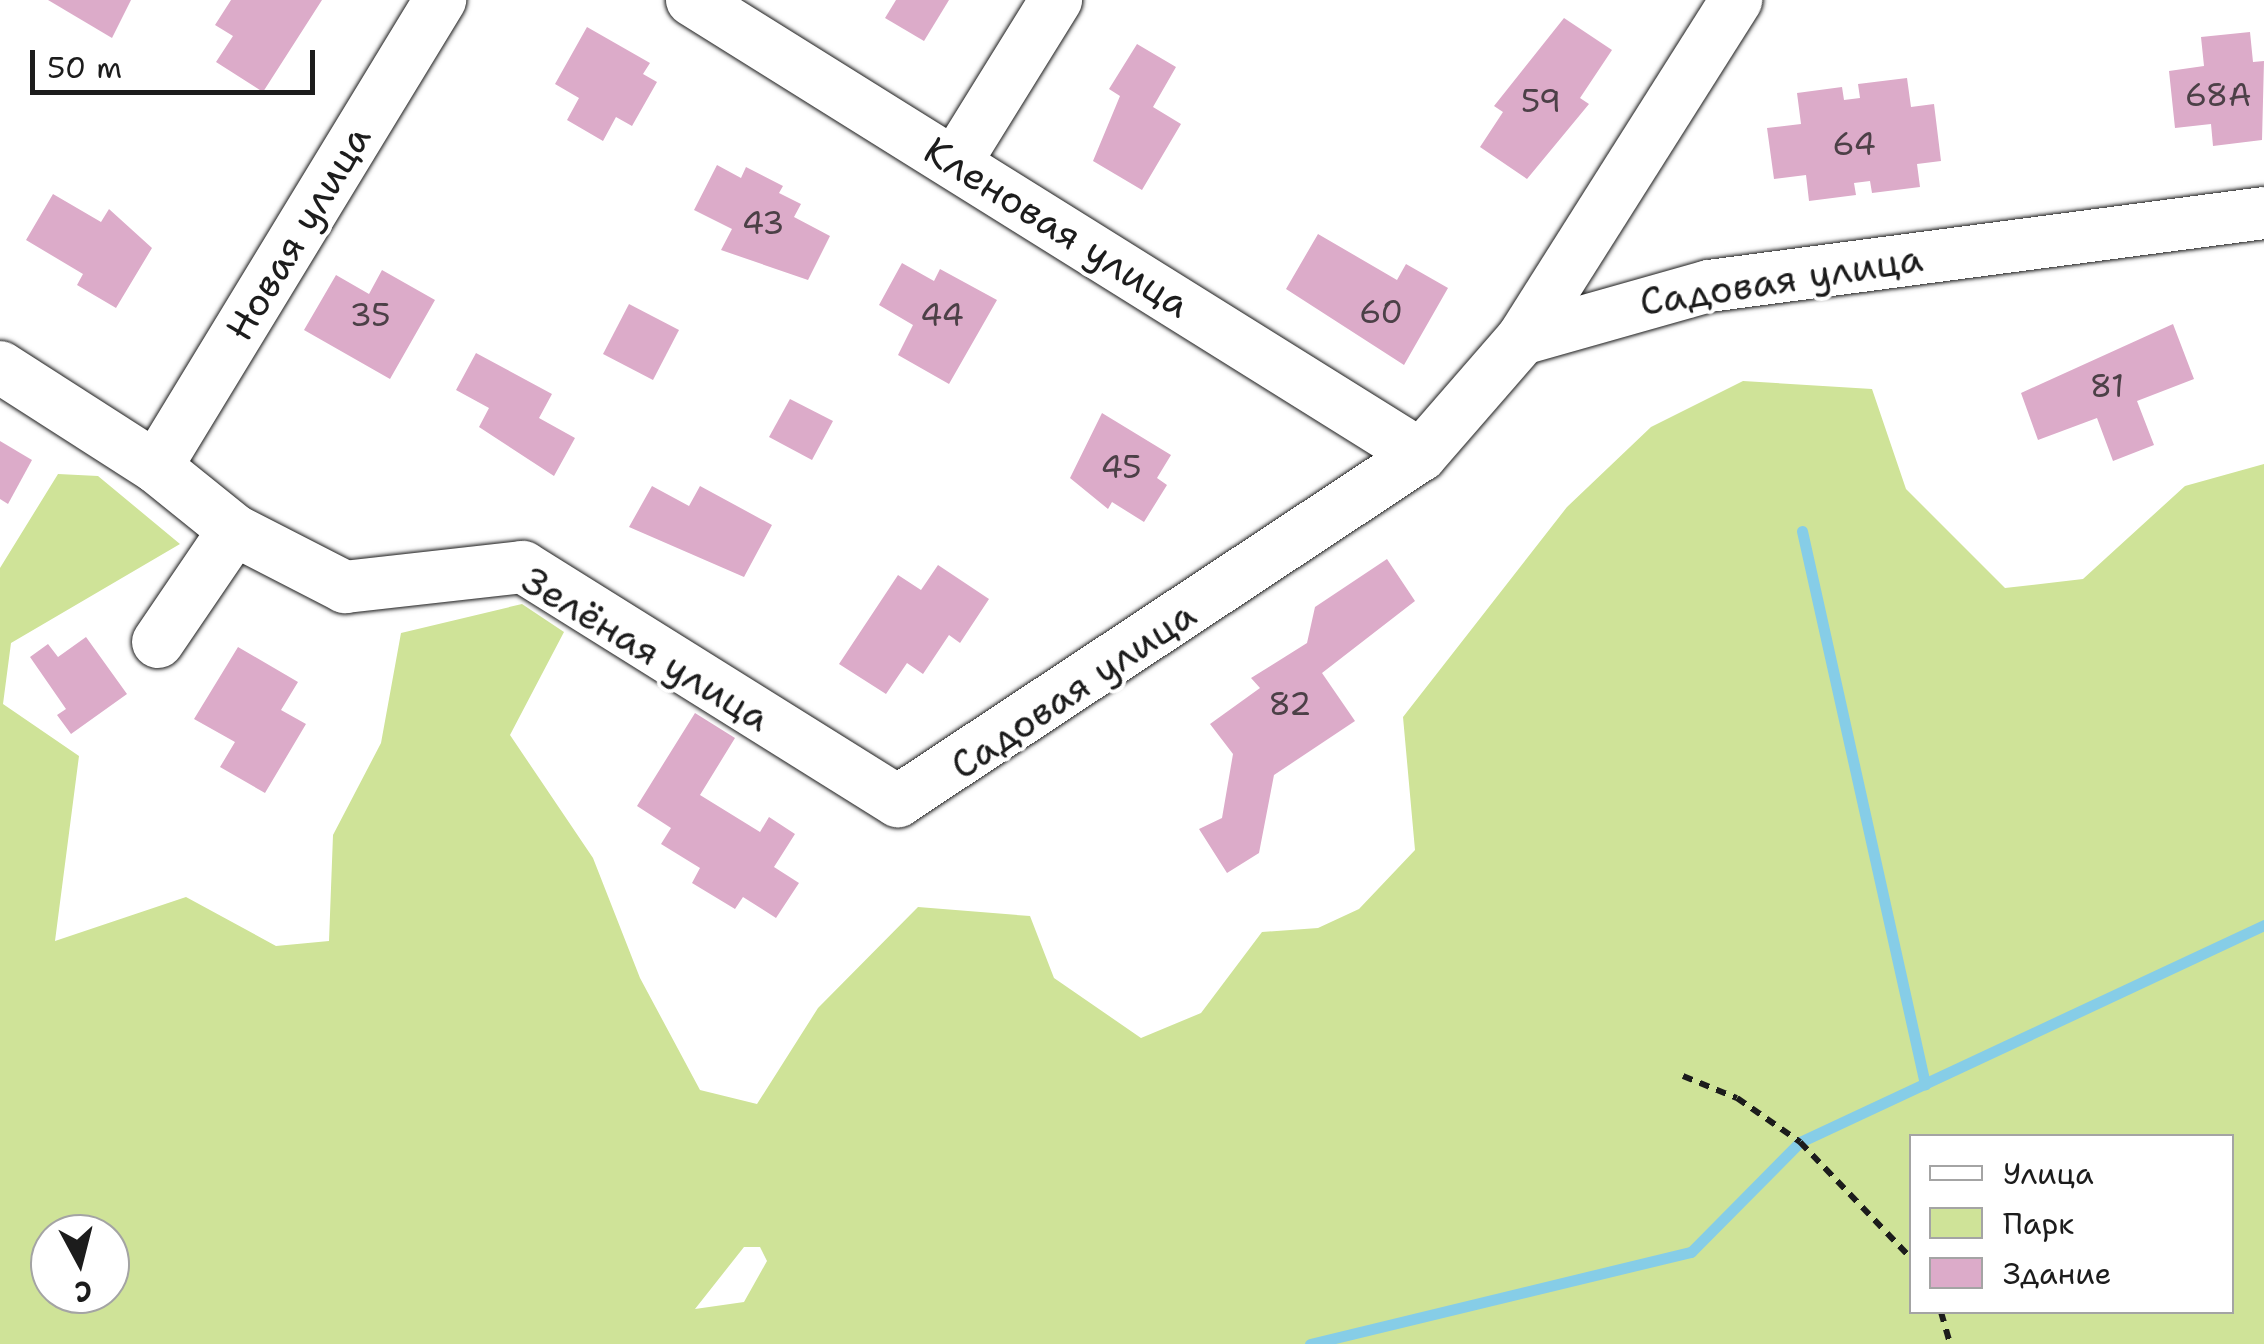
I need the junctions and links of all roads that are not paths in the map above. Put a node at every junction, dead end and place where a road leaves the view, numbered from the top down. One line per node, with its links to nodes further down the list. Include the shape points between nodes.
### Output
1 (440, 0): 10 (street, Новая улица)
2 (692, 0): 5 (street, Кленовая улица)
3 (1056, 0): 5 (street)
4 (1736, 0): 7 (street)
5 (955, 163): 9 (street, Кленовая улица)
6 (2264, 213): 7 (street, Садовая улица, via 1709,286)
7 (1522, 339): 9 (street, Садовая улица)
8 (0, 367): 10 (street, Зелёная улица)
9 (1421, 455): 13 (street, Садовая улица)
10 (156, 467): 11 (street, Зелёная улица)
11 (234, 530): 12 (street); 13 (street, Зелёная улица, via 346,587 523,567 886,796)
12 (158, 642)
13 (918, 795)

